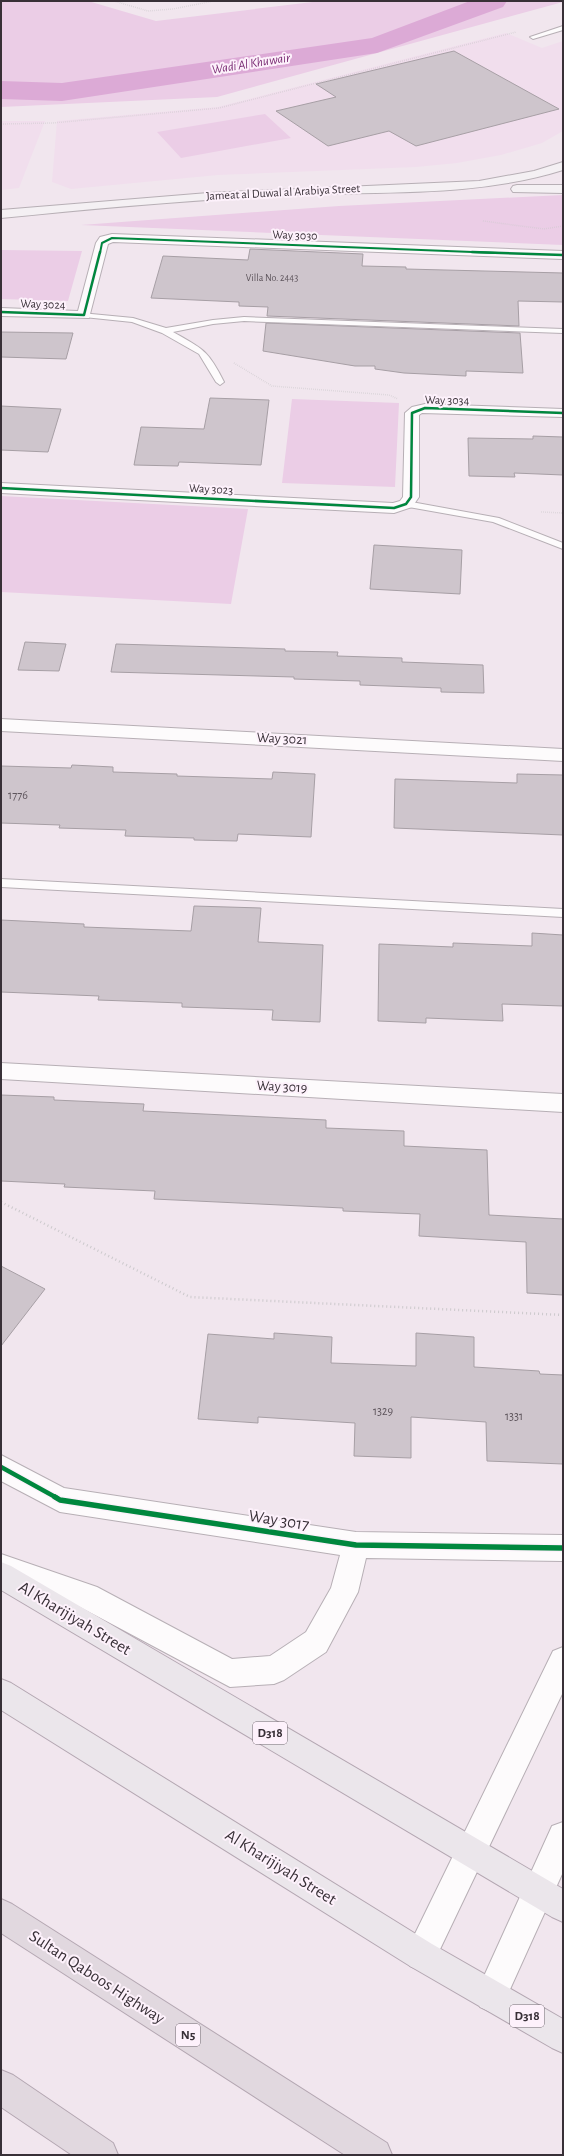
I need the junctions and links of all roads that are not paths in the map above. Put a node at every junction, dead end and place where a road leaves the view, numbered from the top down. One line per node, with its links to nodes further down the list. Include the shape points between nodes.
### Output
1 (563, 28): 2 (lane)
2 (533, 37)
3 (562, 171): 5 (main road, Jameat al Duwal al Arabiya Street); 6 (main road, Jameat al Duwal al Arabiya Street, via 474,184 213,195)
4 (563, 189): 5 (main road)
5 (510, 190): 7 (main road, Jameat al Duwal al Arabiya Street, via 468,195 216,208)
6 (1, 214)
7 (1, 225)
8 (563, 255): 10 (street, Way 3030, via 112,238 102,243)
9 (1, 312): 10 (street, Way 3024)
10 (84, 315): 12 (lane, via 133,320)
11 (563, 330): 12 (lane, via 244,319)
12 (165, 331): 13 (lane, via 202,352 212,364)
13 (220, 382)
14 (563, 413): 16 (street, Way 3034, via 425,408 417,410 412,413)
15 (1, 488): 16 (street, Way 3023, via 387,508)
16 (408, 498): 17 (lane, via 491,519)
17 (563, 546)
18 (1, 724): 19 (street, Way 3021)
19 (563, 755)
20 (1, 883): 21 (lane)
21 (563, 913)
22 (1, 1071): 23 (street, Way 3019)
23 (563, 1103)
24 (1, 1467): 25 (street, Way 3017, via 60,1500)
25 (356, 1545): 26 (street, Way 3017); 27 (street, via 344,1592 316,1642 274,1670 230,1673 86,1596)
26 (563, 1548)
27 (1, 1567)
28 (1, 1574): 32 (main road, Al Kharijiyah Street / D318)
29 (563, 1661): 32 (street)
30 (1, 1692): 35 (main road, Al Kharijiyah Street / D318)
31 (563, 1837): 33 (street)
32 (471, 1852): 33 (main road, Al Kharijiyah Street / D318); 35 (street)
33 (550, 1899): 36 (street)
34 (1, 1915): 40 (highway, Sultan Qaboos Highway / N5)
35 (421, 1955): 36 (main road, Al Kharijiyah Street / D318)
36 (491, 1996): 37 (main road, Al Kharijiyah Street / D318)
37 (563, 2036)
38 (1, 2087): 39 (highway)
39 (101, 2155)
40 (374, 2155)

